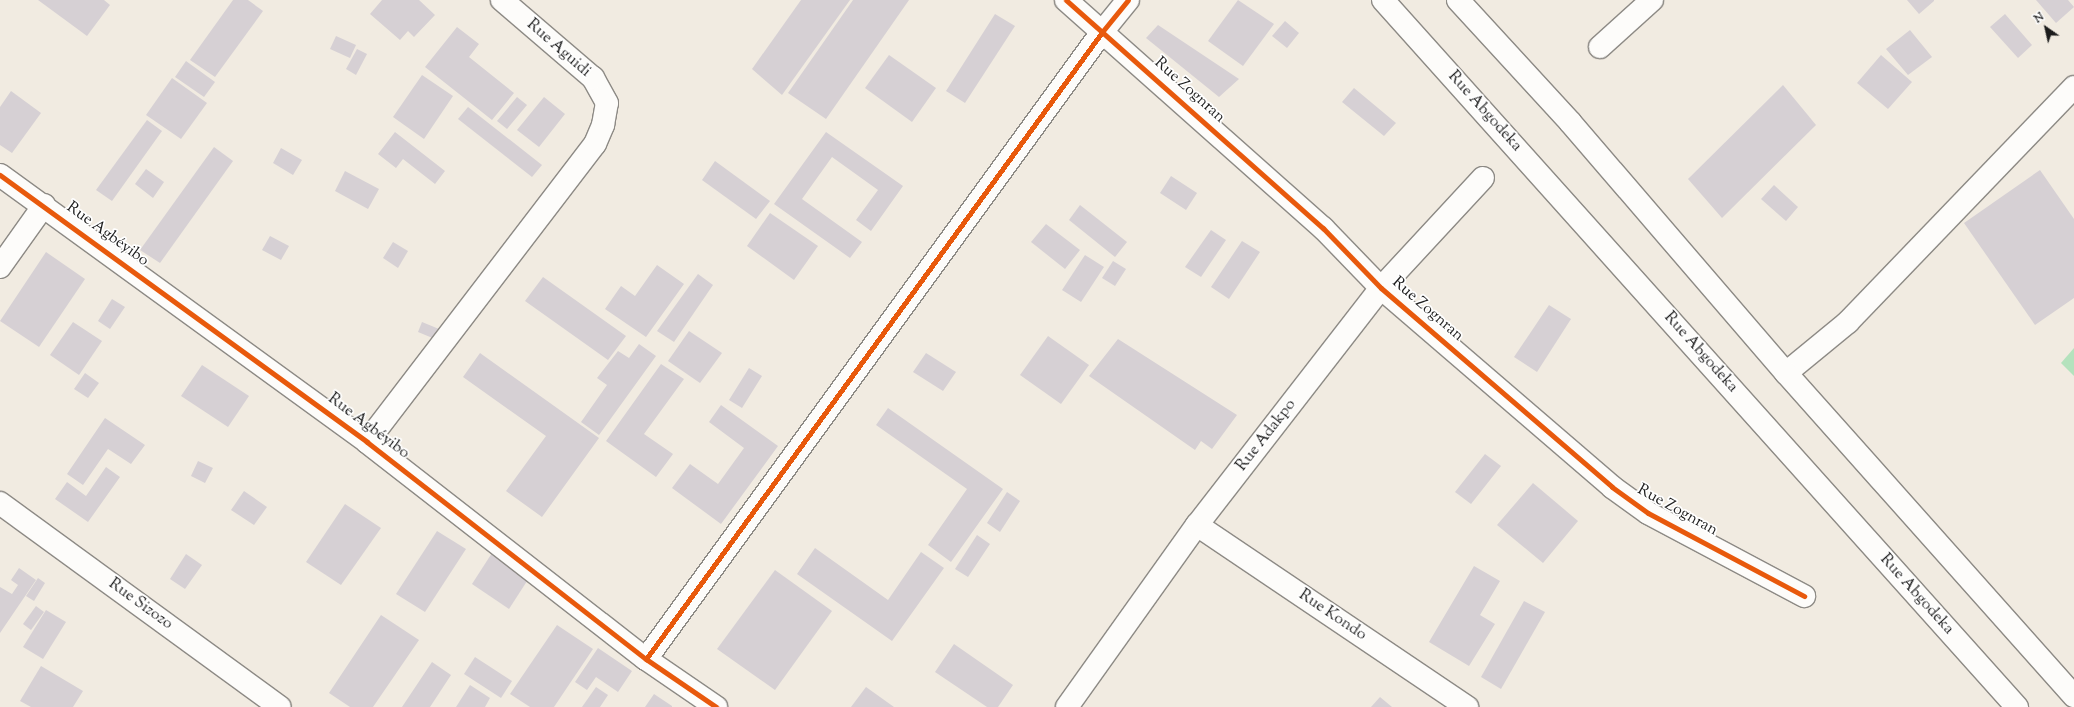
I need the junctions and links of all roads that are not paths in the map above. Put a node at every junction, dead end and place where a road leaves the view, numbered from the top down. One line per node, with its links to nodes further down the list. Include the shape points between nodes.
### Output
1 (502, 0): 16 (street, Rue Aguidi, via 593,78 607,103 603,125 594,144)
2 (1066, 0): 7 (street, Rue Zognran)
3 (1128, 0): 7 (street)
4 (1383, 0): 27 (street, Rue Abgodeka)
5 (1458, 0): 15 (street, via 1570,122)
6 (1652, 0): 8 (street)
7 (1102, 32): 14 (street, Rue Zognran, via 1323,228); 20 (street)
8 (1600, 48)
9 (2074, 87): 15 (street, via 1848,322)
10 (0, 175): 12 (street, Rue Agbéyibo)
11 (1483, 178): 14 (street, Rue Adakpo)
12 (44, 206): 13 (street); 16 (street, Rue Agbéyibo)
13 (0, 266)
14 (1381, 288): 18 (street, Rue Adakpo); 19 (street, Rue Zognran, via 1612,487 1648,513)
15 (1786, 373): 21 (street)
16 (367, 442): 20 (street, Rue Agbéyibo)
17 (0, 503): 23 (street, Rue Sizozo)
18 (1197, 525): 25 (street, Rue Adakpo); 26 (street, Rue Kondo)
19 (1804, 596)
20 (646, 658): 22 (street, Rue Agbéyibo)
21 (2074, 696)
22 (692, 700): 24 (street, Rue Agbéyibo)
23 (280, 707)
24 (716, 707)
25 (1067, 707)
26 (1467, 707)
27 (2017, 707)

